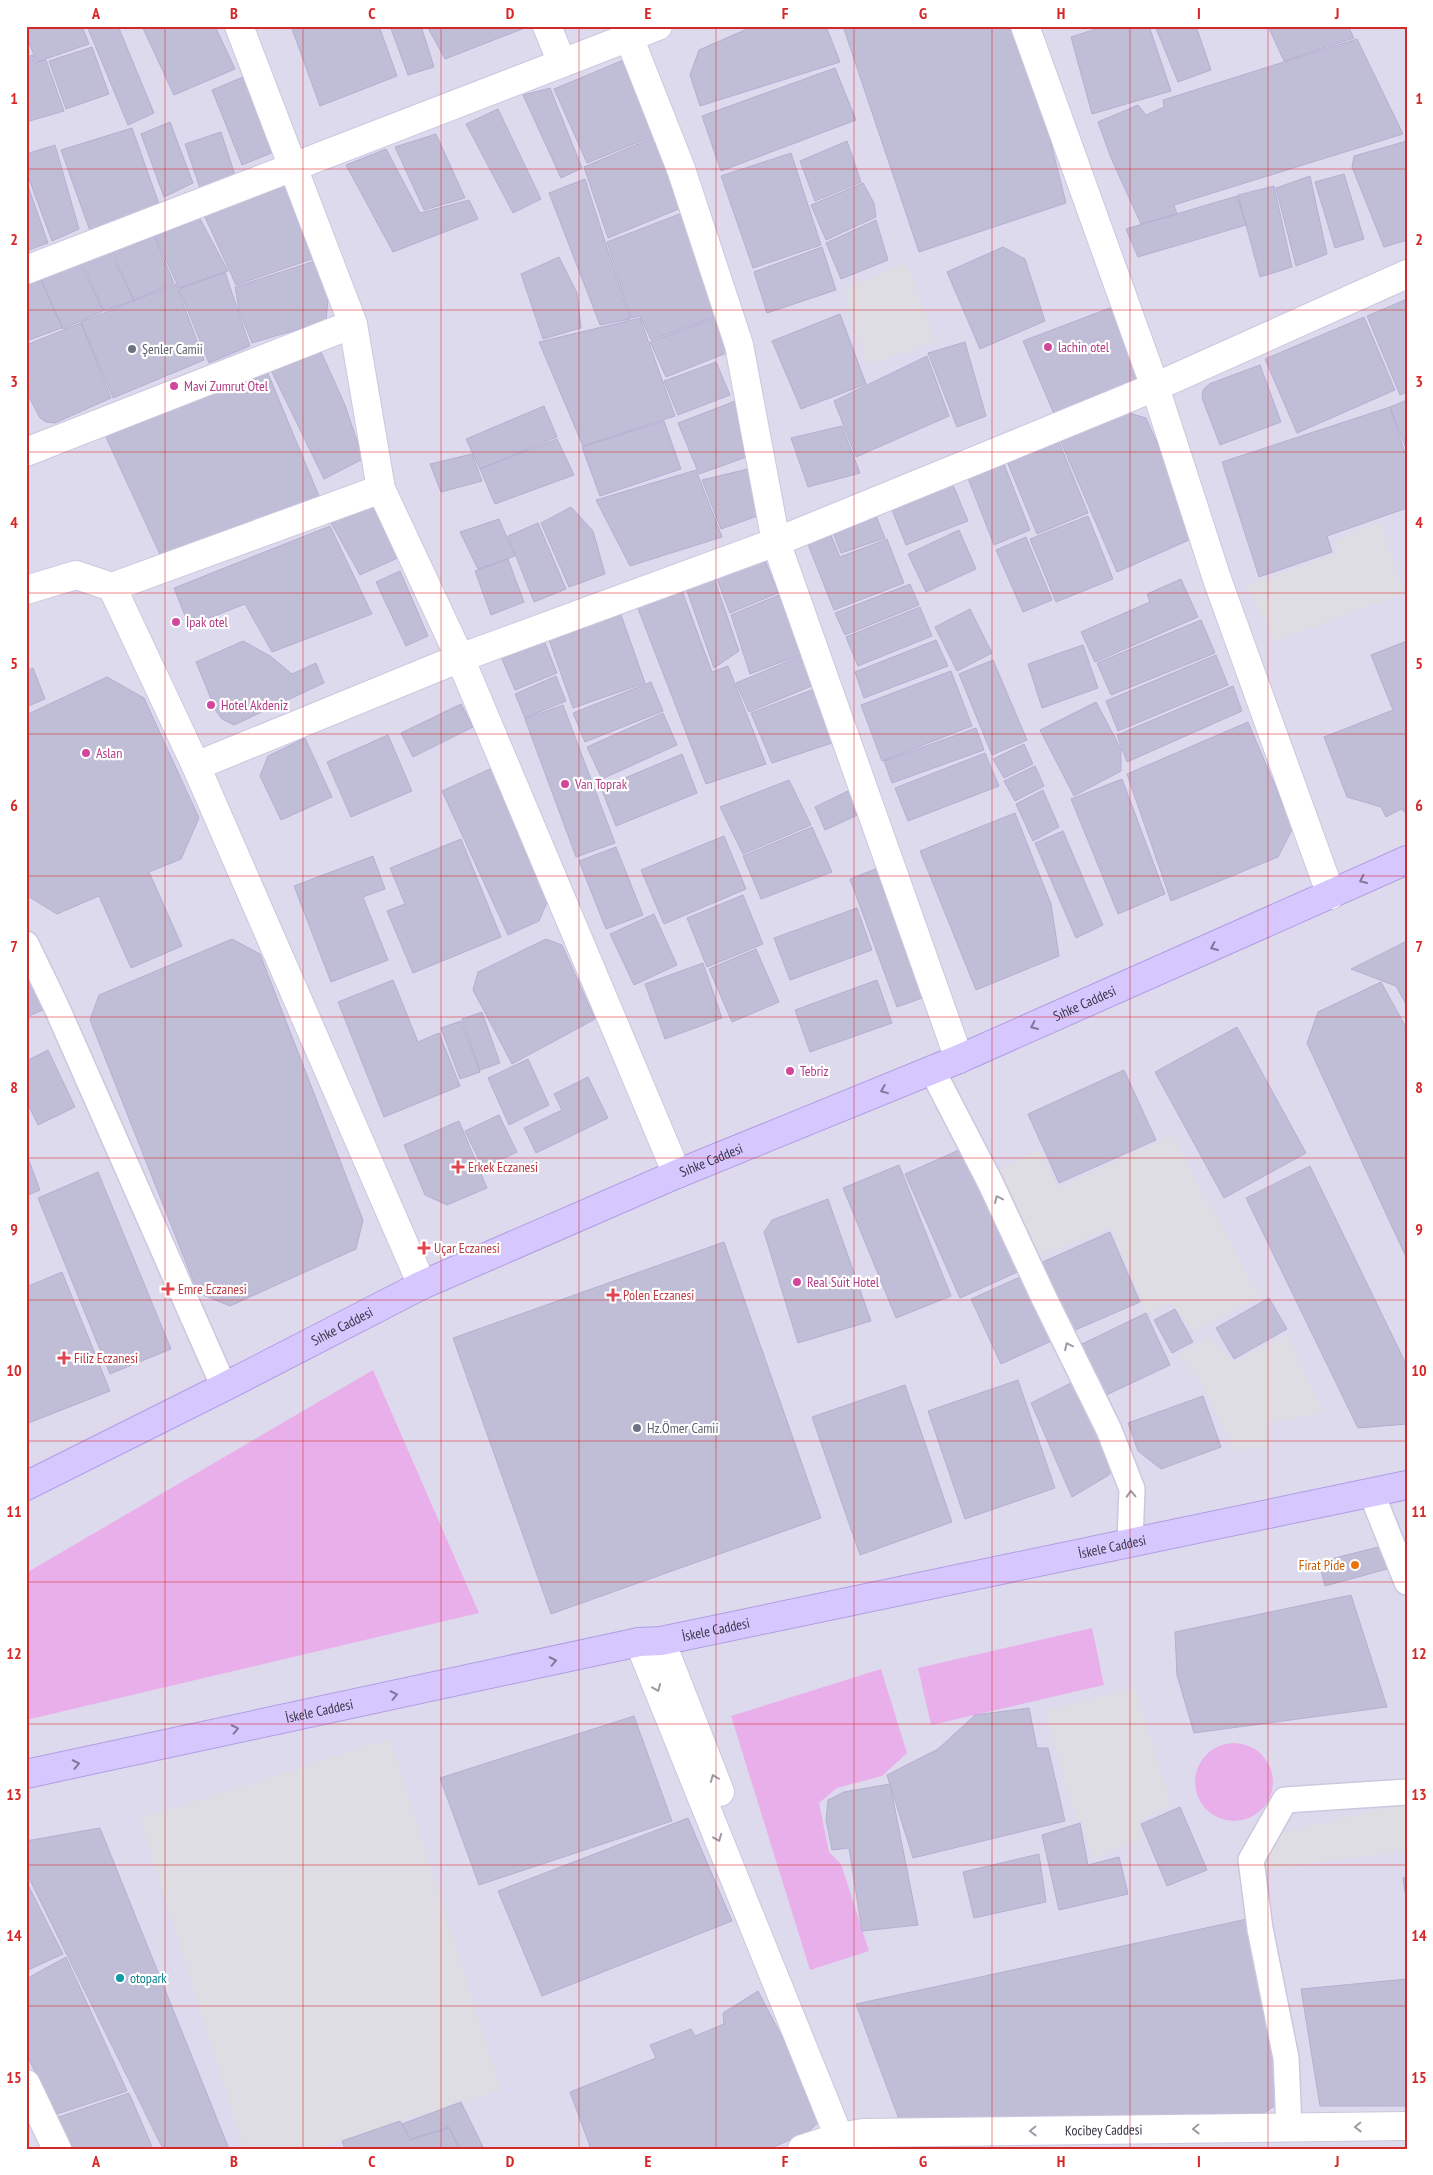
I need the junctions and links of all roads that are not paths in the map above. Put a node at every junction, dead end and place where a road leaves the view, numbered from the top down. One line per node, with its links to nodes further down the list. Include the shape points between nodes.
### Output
1 (239, 26): 7 (street)
2 (547, 26): 6 (street)
3 (658, 26): 5 (street)
4 (1025, 26): 11 (street)
5 (629, 37): 6 (street); 14 (street, via 681,169 739,345)
6 (562, 63): 7 (street)
7 (293, 166): 8 (street); 10 (street)
8 (26, 270)
9 (1407, 274): 11 (street)
10 (353, 324): 12 (street); 13 (street)
11 (1155, 387): 14 (street); 20 (street, via 1217,580)
12 (26, 452)
13 (381, 489): 15 (street); 17 (street)
14 (776, 542): 17 (street); 22 (street)
15 (112, 587): 16 (street, via 76,575); 18 (street)
16 (26, 590)
17 (460, 658): 18 (street); 24 (street)
18 (196, 766): 25 (street)
19 (1407, 860): 20 (main road, Sıhke Caddesi, one-way to 20)
20 (1331, 895): 22 (main road, Sıhke Caddesi, one-way to 22)
21 (26, 944): 26 (lane)
22 (959, 1059): 23 (main road, Sıhke Caddesi)
23 (932, 1070): 24 (main road, Sıhke Caddesi, one-way to 24); 30 (lane, one-way to 23, via 1132,1489 1109,1430 990,1182)
24 (677, 1174): 25 (main road, Sıhke Caddesi)
25 (422, 1285): 26 (main road, Sıhke Caddesi)
26 (224, 1387): 28 (main road, Sıhke Caddesi)
27 (1407, 1485): 29 (main road, İskele Caddesi)
28 (26, 1486)
29 (1371, 1492): 30 (main road, İskele Caddesi); 31 (lane)
30 (1130, 1543): 32 (main road, İskele Caddesi)
31 (1407, 1582)
32 (650, 1642): 33 (main road, İskele Caddesi, one-way to 32); 38 (street)
33 (27, 1773)
34 (1407, 1792): 37 (lane, via 1285,1800 1251,1860 1260,1929 1286,2058)
35 (26, 2084): 39 (street)
36 (1407, 2126): 37 (street, Kocibey Caddesi, one-way to 37)
37 (1289, 2128): 38 (street, Kocibey Caddesi, one-way to 38)
38 (850, 2142): 40 (street, Kocibey Caddesi)
39 (57, 2149)
40 (802, 2149)

